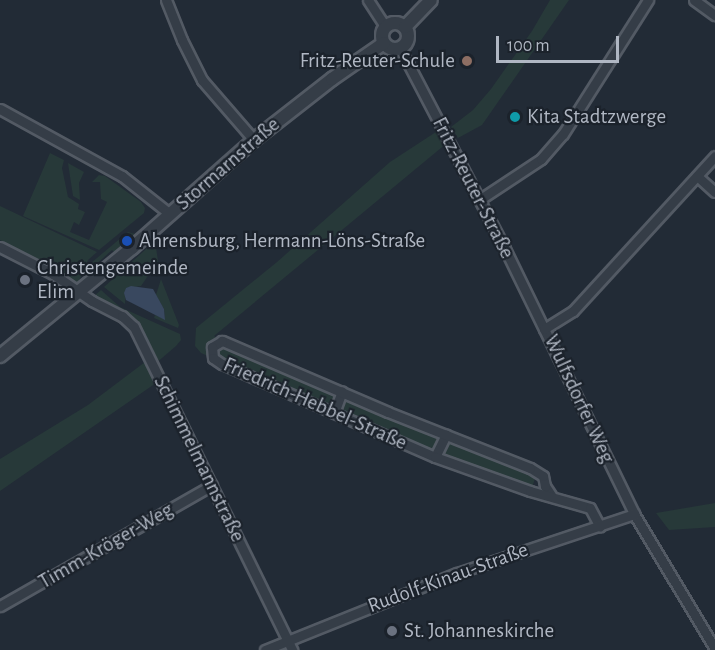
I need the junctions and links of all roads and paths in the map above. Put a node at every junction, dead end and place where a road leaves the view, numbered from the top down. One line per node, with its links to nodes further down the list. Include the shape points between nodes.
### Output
1 (166, 0): 12 (street, via 202,80)
2 (368, 0): 7 (street)
3 (431, 0): 8 (street)
4 (648, 0): 16 (street, via 564,134 541,159)
5 (694, 0): 6 (street)
6 (715, 15)
7 (386, 26): 8 (street, via 394,22); 9 (street, via 382,34)
8 (405, 27): 10 (street, via 408,38)
9 (384, 43): 10 (street, via 392,49); 12 (street, Stormarnstraße)
10 (400, 48): 16 (street, Fritz-Reuter-Straße)
11 (0, 109): 17 (street, via 122,176)
12 (254, 140): 17 (street, Stormarnstraße)
13 (715, 156): 14 (street, Wulfsdorfer Weg)
14 (697, 176): 15 (street); 20 (street, Wulfsdorfer Weg, via 573,311)
15 (715, 192)
16 (479, 200): 20 (street, Fritz-Reuter-Straße)
17 (170, 214): 19 (street, Stormarnstraße)
18 (0, 247): 19 (street, Schimmelmannstraße, via 53,274)
19 (79, 293): 21 (street, Stormarnstraße); 26 (street, Schimmelmannstraße, via 122,316 134,327)
20 (544, 329): 28 (street, Wulfsdorfer Weg)
21 (0, 356)
22 (342, 392): 23 (street); 23 (street, Friedrich-Hebbel-Straße, via 222,341 212,347 213,358 222,364); 24 (street, Friedrich-Hebbel-Straße)
23 (334, 413): 25 (street, Friedrich-Hebbel-Straße)
24 (446, 434): 25 (street); 27 (street, Friedrich-Hebbel-Straße, via 540,472)
25 (435, 458): 27 (street, Friedrich-Hebbel-Straße, via 530,492)
26 (212, 485): 30 (street, Timm-Kröger-Weg); 31 (street, Schimmelmannstraße)
27 (551, 495): 29 (street, Friedrich-Hebbel-Straße, via 590,508)
28 (634, 514): 29 (street, Rudolf-Kinau-Straße); 32 (street, Wulfsdorfer Weg)
29 (600, 527): 31 (street, Rudolf-Kinau-Straße, via 458,573)
30 (0, 606)
31 (287, 640): 33 (street, Rudolf-Kinau-Straße); 34 (street, Schimmelmannstraße)
32 (715, 649)
33 (265, 650)
34 (292, 650)

